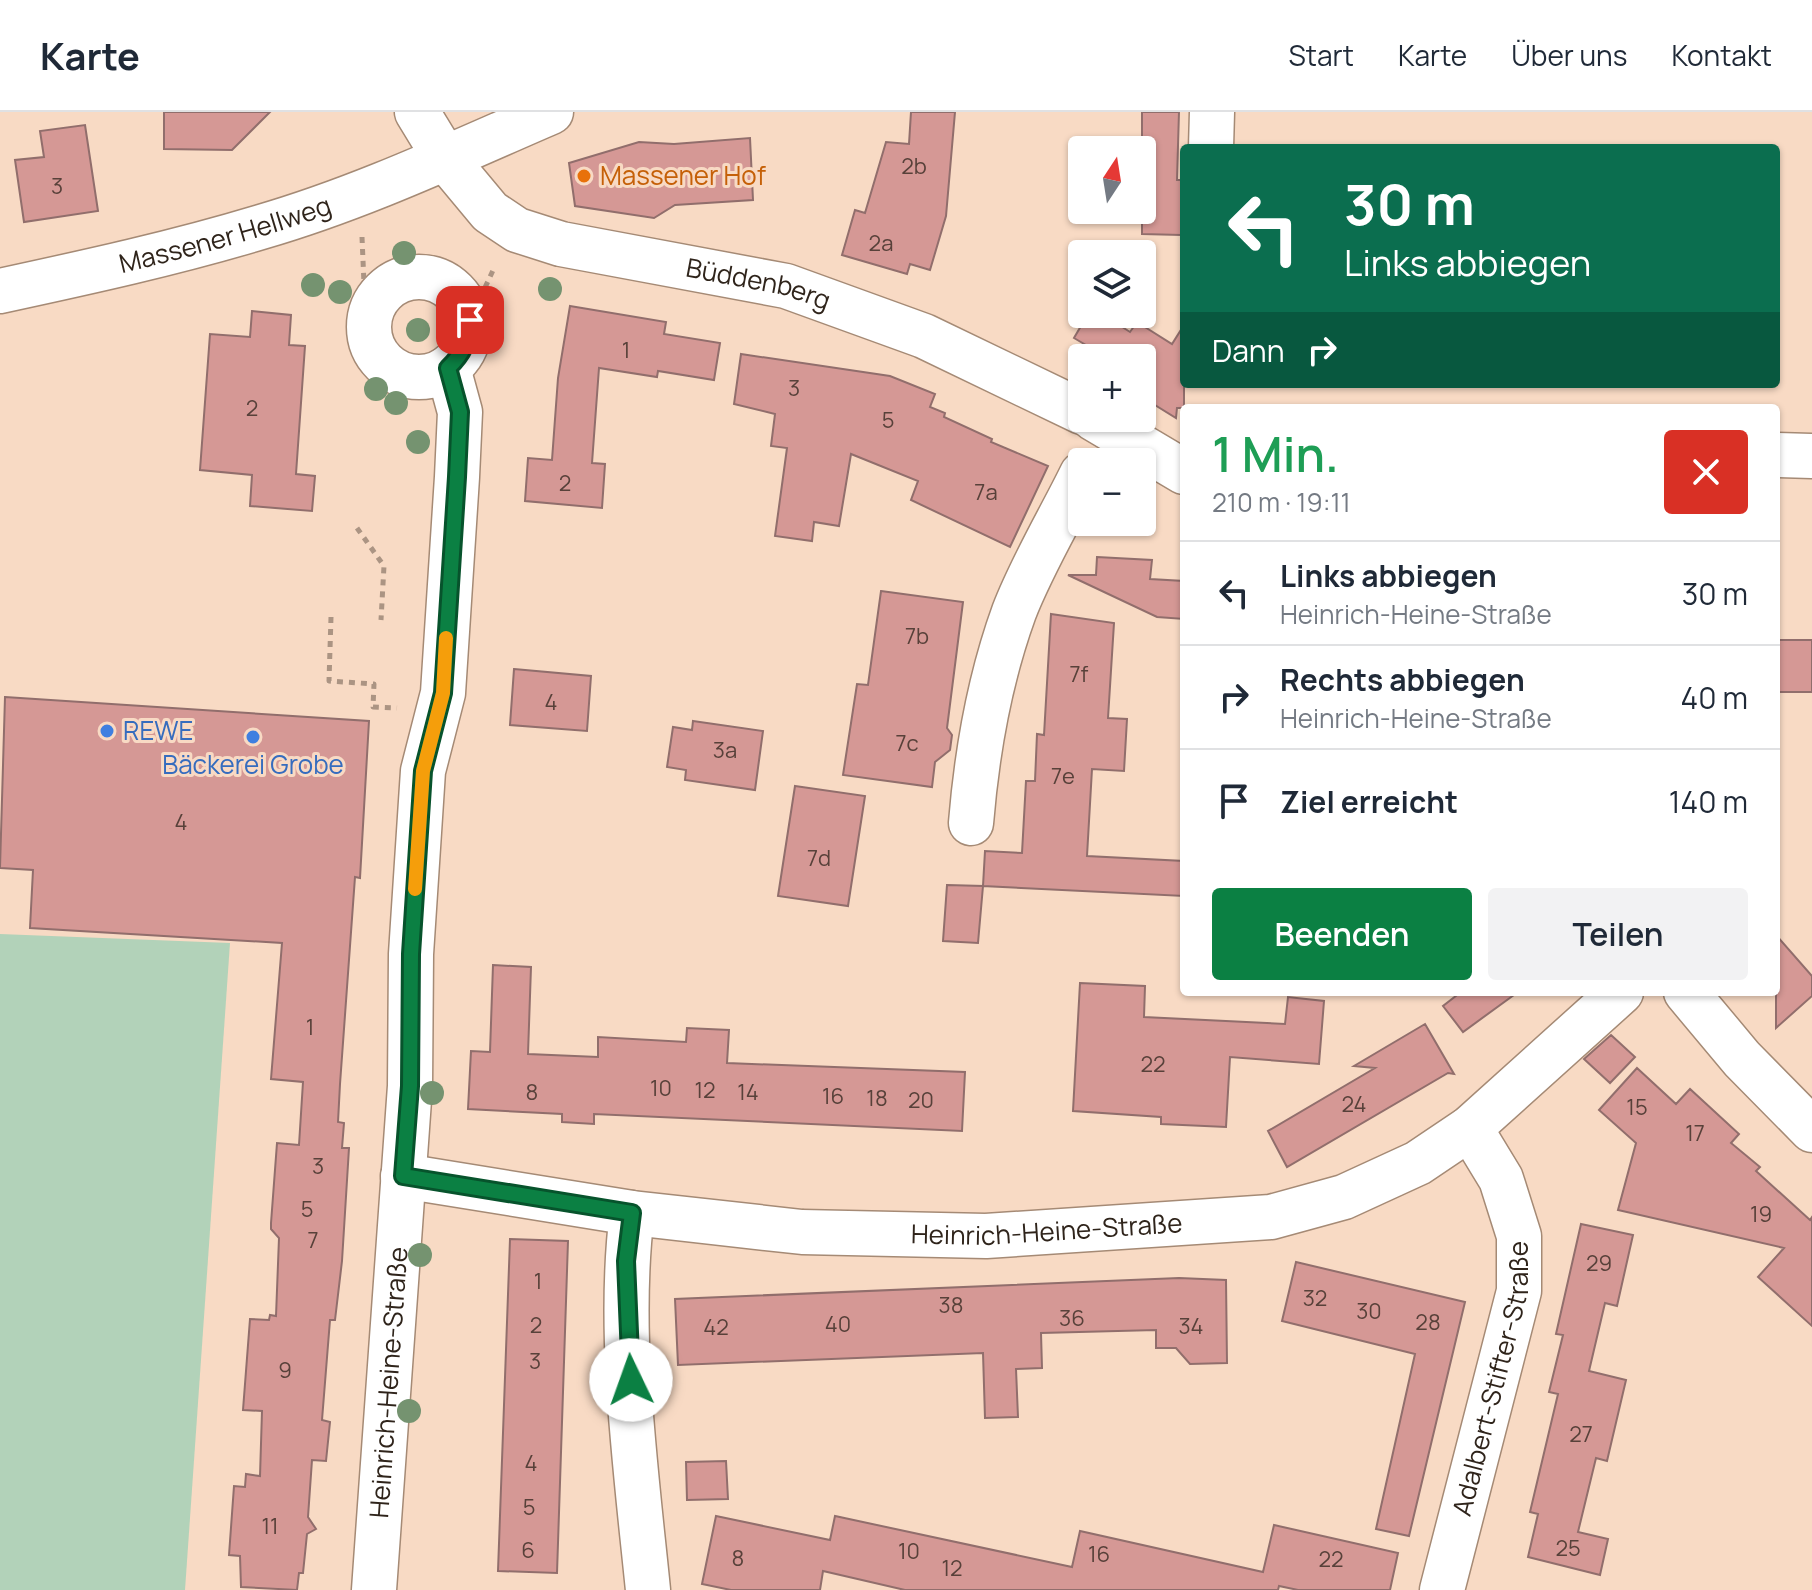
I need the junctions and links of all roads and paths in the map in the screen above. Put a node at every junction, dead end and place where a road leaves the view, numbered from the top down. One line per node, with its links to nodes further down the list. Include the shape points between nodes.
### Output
1 (417, 112): 5 (street, Büddenberg)
2 (551, 112): 5 (street, Massener Hellweg)
3 (1212, 112): 4 (street)
4 (1211, 144)
5 (445, 158): 8 (street, Massener Hellweg, via 264,227); 12 (street, Büddenberg, via 490,212 517,230 561,244 786,286 924,336 1017,378)
6 (362, 233): 9 (path, via 364,284)
7 (500, 256): 10 (path)
8 (0, 291)
9 (373, 306): 10 (street, via 395,282 413,276 432,278 449,285); 11 (street, via 370,338 384,363 416,377)
10 (470, 320): 11 (street, via 461,356)
11 (448, 368): 21 (street, Heinrich-Heine-Straße, via 460,412)
12 (1068, 413)
13 (1098, 432): 16 (street, Büddenberg)
14 (1780, 455): 15 (street)
15 (1812, 456)
16 (1180, 470)
17 (1068, 502): 22 (street, via 1015,610 992,680 977,749)
18 (357, 528): 20 (path, via 384,566)
19 (331, 617): 21 (path, via 329,681 374,684 373,707)
20 (381, 620)
21 (438, 711): 27 (street, Heinrich-Heine-Straße, via 423,771)
22 (971, 823)
23 (1617, 996): 25 (street, Heinrich-Heine-Straße)
24 (1689, 996): 26 (street)
25 (1470, 1128): 28 (street, Heinrich-Heine-Straße, via 1418,1163 1344,1197 1271,1217 986,1236 802,1232); 31 (street, Adalbert-Stifter-Straße, via 1501,1179 1519,1236 1519,1291)
26 (1812, 1130)
27 (403, 1176): 28 (street, Heinrich-Heine-Straße); 29 (street, Heinrich-Heine-Straße)
28 (632, 1213): 30 (street, via 626,1261)
29 (374, 1590)
30 (648, 1590)
31 (1442, 1590)

